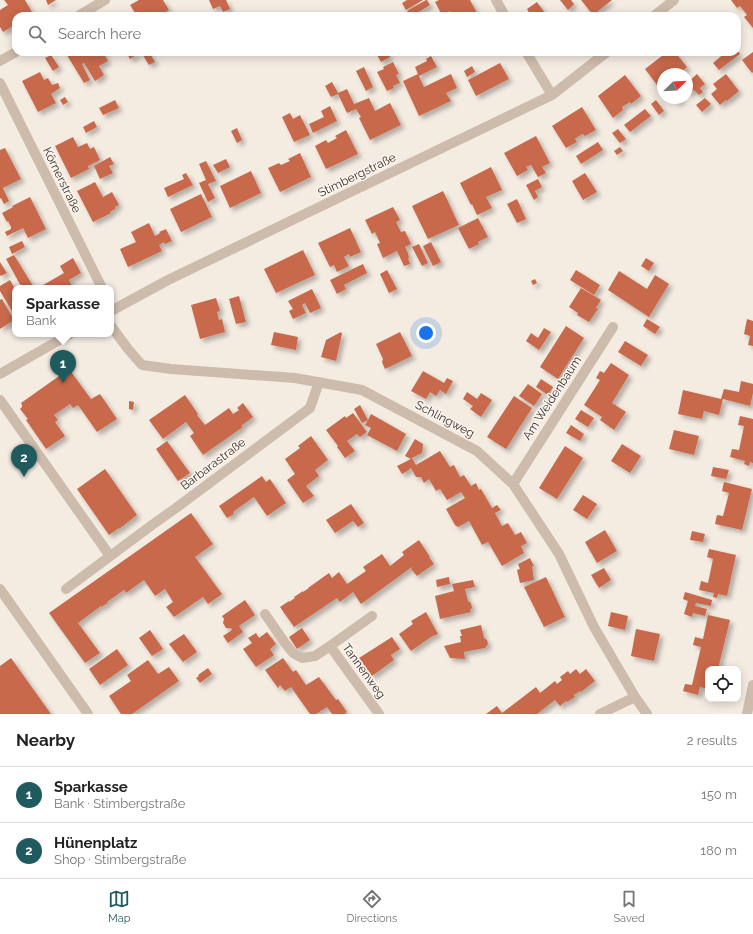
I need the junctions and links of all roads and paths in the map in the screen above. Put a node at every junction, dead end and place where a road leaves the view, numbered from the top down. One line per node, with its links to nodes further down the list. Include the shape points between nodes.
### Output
1 (105, 0): 4 (street)
2 (496, 0): 5 (street)
3 (674, 0): 6 (street)
4 (85, 12)
5 (503, 12)
6 (659, 12)
7 (12, 54): 10 (street)
8 (528, 56): 12 (street)
9 (602, 56): 12 (street, Stimbergstraße)
10 (0, 61)
11 (0, 83): 13 (street, Körnerstraße)
12 (552, 95): 14 (street, Stimbergstraße)
13 (101, 285)
14 (114, 308)
15 (613, 327): 21 (street, Am Weidenbaum)
16 (114, 330): 19 (street, Schlingweg, via 142,364 171,369)
17 (65, 337): 18 (street)
18 (0, 374)
19 (319, 382): 21 (street, Schlingweg, via 362,390 477,451); 22 (street, Barbarastraße, via 310,408)
20 (0, 400): 22 (street)
21 (513, 484): 29 (street, Schlingweg, via 559,554 594,627)
22 (110, 556): 24 (street, Barbarastraße)
23 (0, 589): 30 (street)
24 (66, 589)
25 (265, 614): 27 (street, via 293,653 302,658 315,656)
26 (372, 616): 27 (street, Tannenweg)
27 (330, 646): 31 (street, Tannenweg)
28 (753, 684): 34 (street)
29 (635, 697): 32 (street); 33 (street, Schlingweg)
30 (88, 714)
31 (379, 714)
32 (600, 714)
33 (647, 714)
34 (747, 714)

